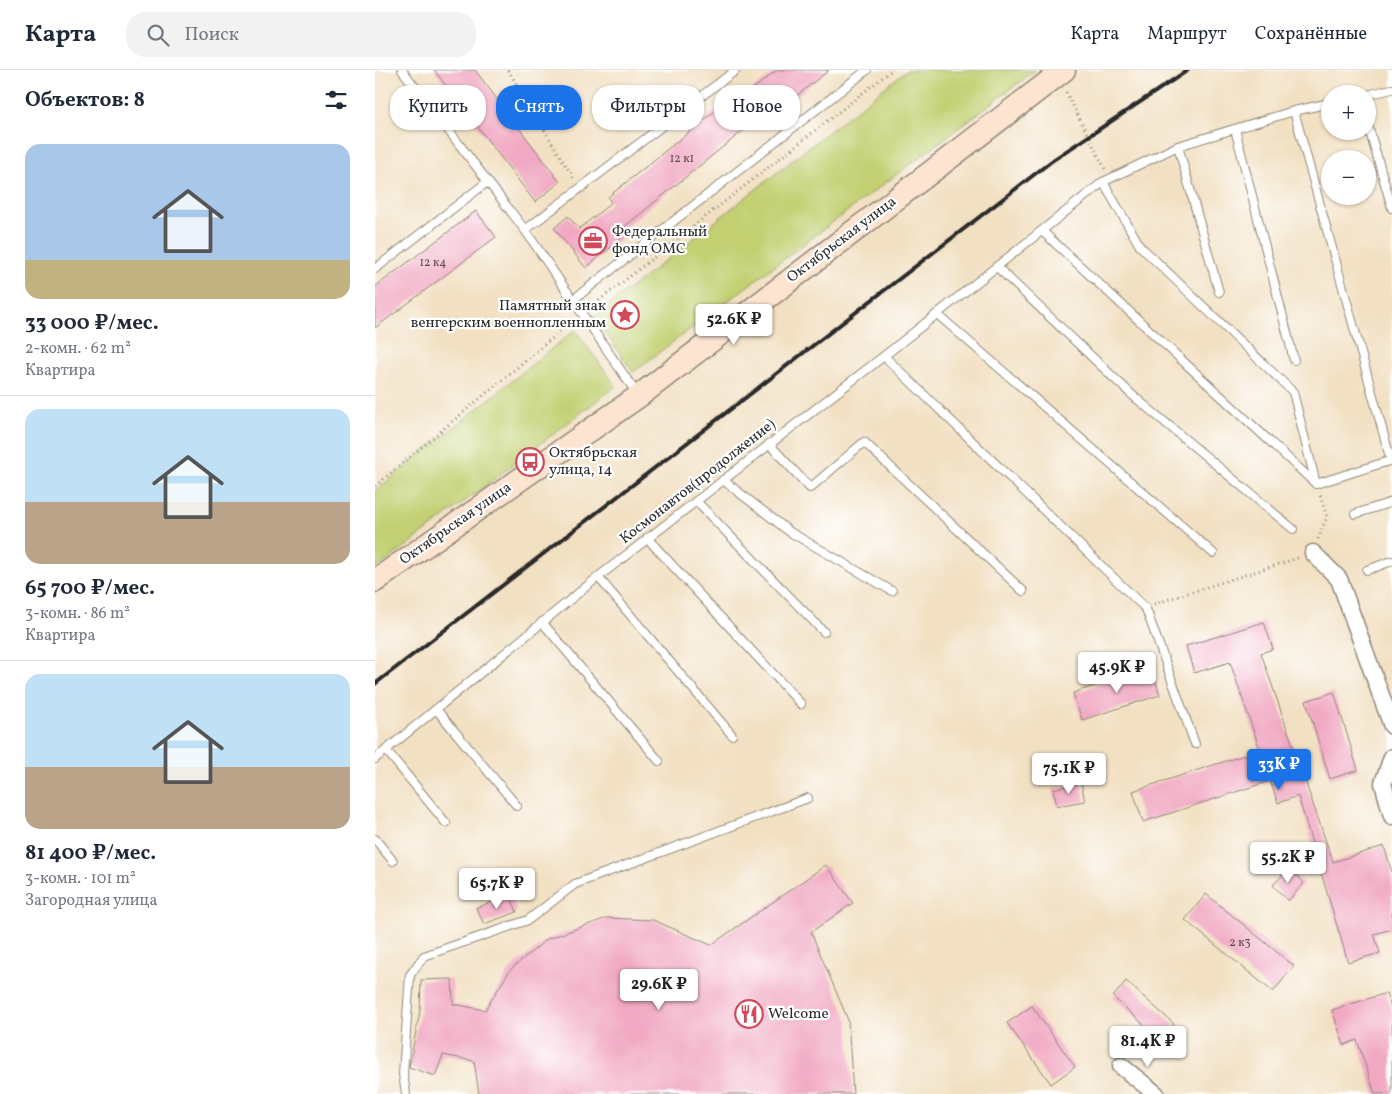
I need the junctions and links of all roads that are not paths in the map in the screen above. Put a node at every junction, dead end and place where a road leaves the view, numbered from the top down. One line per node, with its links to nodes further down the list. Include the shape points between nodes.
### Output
1 (401, 70): 13 (lane)
2 (737, 70): 15 (lane)
3 (867, 70): 20 (lane)
4 (1058, 72): 24 (main road, Октябрьская улица)
5 (1392, 89): 6 (lane)
6 (1376, 93)
7 (1321, 105): 8 (lane, Космонавтов(продолжение))
8 (1294, 111): 9 (lane, Космонавтов(продолжение)); 26 (lane)
9 (1235, 129): 11 (lane, Космонавтов(продолжение)); 23 (lane)
10 (1372, 140): 14 (lane)
11 (1178, 146): 12 (lane, Космонавтов(продолжение)); 19 (lane)
12 (1107, 180): 16 (lane, Космонавтов(продолжение)); 28 (lane, via 1140,246 1293,392)
13 (487, 182): 15 (lane); 18 (lane)
14 (1392, 208)
15 (525, 230): 20 (lane)
16 (1042, 231): 17 (lane, Космонавтов(продолжение)); 28 (lane)
17 (997, 267): 21 (lane, Космонавтов(продолжение)); 32 (lane, via 1131,394)
18 (375, 269)
19 (1219, 292)
20 (574, 299): 24 (lane)
21 (937, 314): 22 (lane, Космонавтов(продолжение)); 34 (lane)
22 (884, 356): 25 (lane, Космонавтов(продолжение)); 48 (lane, via 1144,608)
23 (1294, 360)
24 (639, 396): 39 (main road, Октябрьская улица)
25 (769, 444): 27 (lane, Космонавтов(продолжение)); 41 (lane, via 810,488 864,442)
26 (1391, 460): 28 (lane)
27 (723, 480): 29 (lane, Космонавтов(продолжение)); 40 (lane, via 789,532)
28 (1316, 484)
29 (696, 501): 33 (lane, Космонавтов(продолжение)); 43 (lane)
30 (1392, 502): 31 (lane)
31 (1355, 514)
32 (1293, 529)
33 (647, 538): 38 (lane, Космонавтов(продолжение)); 44 (lane)
34 (1213, 553)
35 (1313, 553): 46 (street, via 1339,579)
36 (1392, 561): 37 (lane)
37 (1367, 570)
38 (598, 577): 42 (lane, Космонавтов(продолжение)); 47 (lane)
39 (375, 581)
40 (892, 591)
41 (1023, 591)
42 (542, 622): 45 (lane, Космонавтов(продолжение)); 52 (lane)
43 (824, 632)
44 (801, 704)
45 (436, 710): 49 (lane, Космонавтов(продолжение)); 54 (lane)
46 (1392, 726)
47 (732, 735)
48 (1195, 744)
49 (386, 750): 51 (lane, Космонавтов(продолжение)); 56 (lane)
50 (1392, 757): 55 (street, via 1383,782)
51 (375, 759)
52 (659, 761)
53 (808, 798): 60 (lane, via 575,884 528,920 424,956 410,975 403,1074)
54 (517, 806)
55 (1392, 816)
56 (446, 823)
57 (375, 839): 58 (lane)
58 (393, 861)
59 (1121, 1066): 61 (street)
60 (406, 1094)
61 (1156, 1094)

